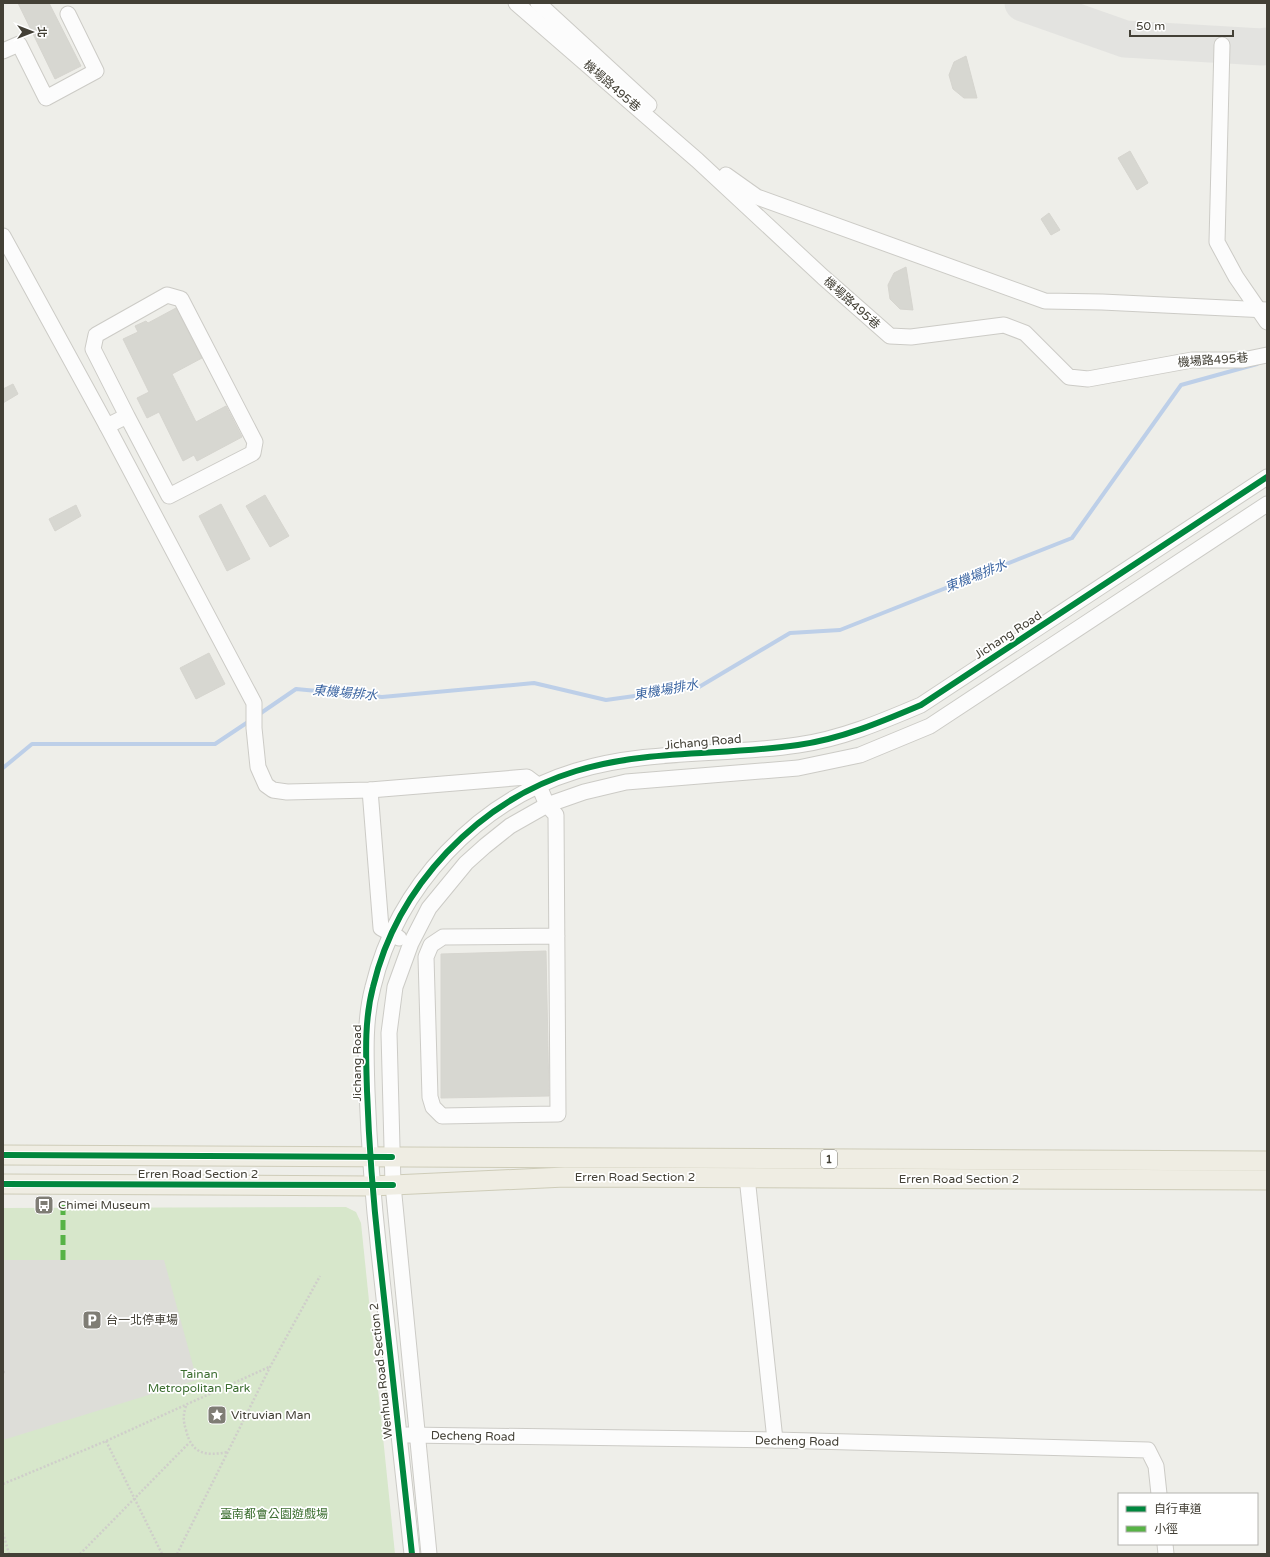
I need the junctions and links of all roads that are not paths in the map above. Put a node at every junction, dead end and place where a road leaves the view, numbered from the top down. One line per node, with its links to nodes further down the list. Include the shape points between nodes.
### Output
1 (516, 3): 8 (street, 機場路495巷, via 698,160 890,336 911,338 1004,325 1025,333 1069,377 1088,379 1192,360 1243,360)
2 (538, 3): 7 (street, via 728,178 757,197 1045,301 1102,302)
3 (68, 14): 5 (street, via 96,71 46,98 19,44)
4 (1222, 45): 7 (street, via 1216,242 1236,277)
5 (3, 51)
6 (3, 236): 10 (street)
7 (1265, 314)
8 (1267, 355)
9 (127, 416): 9 (street, via 169,496 253,453 255,442 181,299 167,295 96,334 93,349); 10 (street)
10 (107, 426): 14 (street, via 254,703 258,767 266,785 273,790 287,792)
11 (1267, 477): 13 (street, Jichang Road, via 921,705 858,732 798,746 625,760 576,771)
12 (1267, 504): 15 (street, via 930,726 860,754 805,766 626,782 584,792)
13 (538, 786): 14 (street, via 527,777); 15 (street); 16 (street, Jichang Road, via 507,802 476,824 446,852 416,889)
14 (370, 790): 16 (street, via 381,928)
15 (547, 805): 17 (street, via 556,816); 18 (street, via 510,826 466,863 429,908)
16 (391, 934): 18 (street); 20 (street, Jichang Road, via 373,986 365,1037)
17 (557, 936): 17 (street, via 558,1114 442,1116 433,1107 430,1097 426,957 431,945 443,937)
18 (411, 943): 21 (street, via 395,987 389,1033)
19 (3, 1155): 20 (main road, Erren Road Section 2 / 1)
20 (369, 1156): 21 (main road, Erren Road Section 2 / 1); 27 (street, Jichang Road)
21 (392, 1157): 22 (main road, Erren Road Section 2 / 1); 26 (street)
22 (1267, 1160)
23 (746, 1177): 24 (main road, Erren Road Section 2 / 1); 26 (main road, Erren Road Section 2 / 1, via 565,1177); 30 (street)
24 (1267, 1180)
25 (3, 1184): 27 (main road, Erren Road Section 2 / 1)
26 (393, 1185): 27 (main road, Erren Road Section 2 / 1); 28 (street)
27 (372, 1186): 29 (street, Wenhua Road Section 2)
28 (416, 1435): 29 (street, Decheng Road); 30 (street, Decheng Road); 33 (street)
29 (399, 1436): 32 (street, Wenhua Road Section 2)
30 (775, 1440): 31 (street, Decheng Road, via 1148,1450 1156,1466)
31 (1159, 1493)
32 (412, 1554)
33 (429, 1554)

